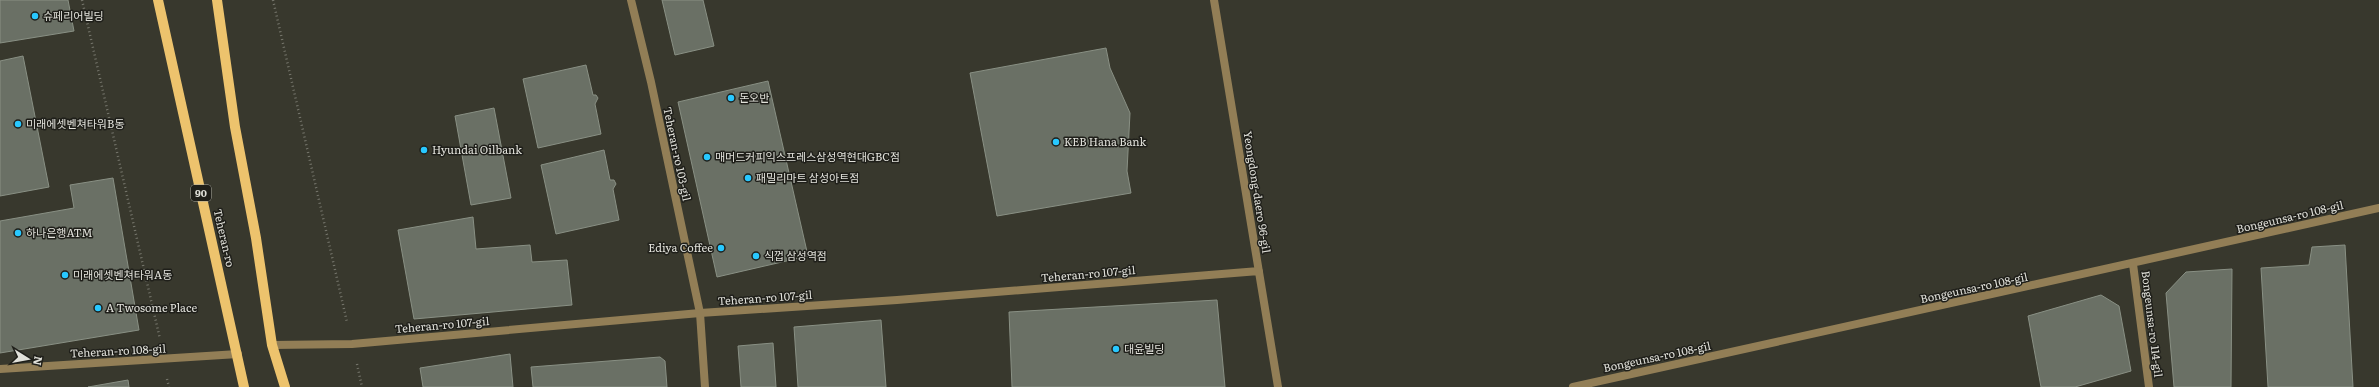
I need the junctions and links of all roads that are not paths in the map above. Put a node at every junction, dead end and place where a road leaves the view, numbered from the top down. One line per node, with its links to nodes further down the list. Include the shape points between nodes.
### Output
1 (158, 0): 10 (main road, Teheran-ro / 90)
2 (217, 0): 9 (main road, via 235,127 256,238)
3 (631, 0): 8 (street, Teheran-ro 103-gil)
4 (1214, 0): 7 (street, Yeongdong-daero 96-gil)
5 (2379, 208): 6 (street, Bongeunsa-ro 108-gil)
6 (2133, 264): 16 (street, Bongeunsa-ro 108-gil); 17 (street, Bongeunsa-ro 114-gil)
7 (1259, 271): 8 (street, Teheran-ro 107-gil, via 889,301); 15 (street, Yeongdong-daero 96-gil)
8 (700, 313): 9 (street, Teheran-ro 107-gil, via 352,344); 14 (street, Teheran-ro 103-gil)
9 (272, 345): 13 (main road)
10 (238, 354): 11 (street, Teheran-ro 108-gil); 12 (main road, Teheran-ro / 90)
11 (0, 369)
12 (244, 387)
13 (285, 387)
14 (705, 387)
15 (1278, 387)
16 (1573, 387)
17 (2149, 387)

